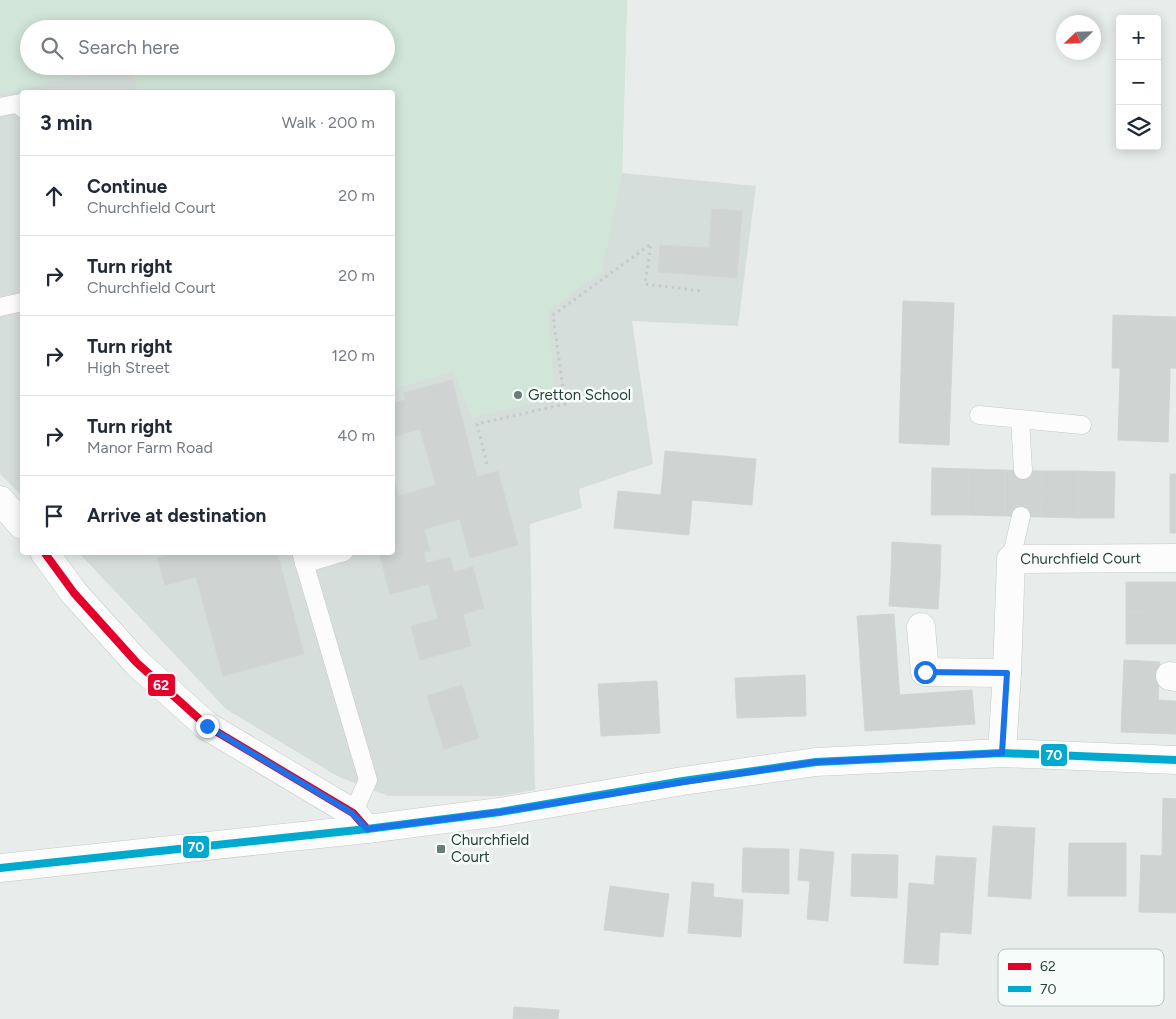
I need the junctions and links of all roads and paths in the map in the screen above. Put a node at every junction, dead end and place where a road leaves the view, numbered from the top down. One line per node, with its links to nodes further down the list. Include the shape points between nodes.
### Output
1 (20, 103): 2 (lane)
2 (0, 107)
3 (702, 291): 9 (path, via 645,284 651,244 552,315 565,404 477,424)
4 (20, 302): 5 (lane)
5 (0, 307)
6 (978, 416): 7 (lane)
7 (1020, 419): 8 (lane); 10 (lane)
8 (1082, 424)
9 (488, 464)
10 (1023, 470)
11 (0, 500): 13 (street)
12 (1021, 516): 18 (lane)
13 (20, 523)
14 (46, 555): 23 (street, via 74,593 137,663 207,726)
15 (323, 555): 16 (lane)
16 (302, 558): 23 (lane, via 368,780)
17 (1176, 558): 18 (street, Churchfield Court)
18 (1011, 559): 20 (street, Churchfield Court)
19 (921, 627): 20 (street, via 925,672)
20 (1007, 673): 21 (street, Churchfield Court)
21 (1002, 753): 22 (street); 23 (street, via 816,762 500,812)
22 (1176, 760)
23 (360, 821): 24 (street, via 328,834)
24 (0, 868)

